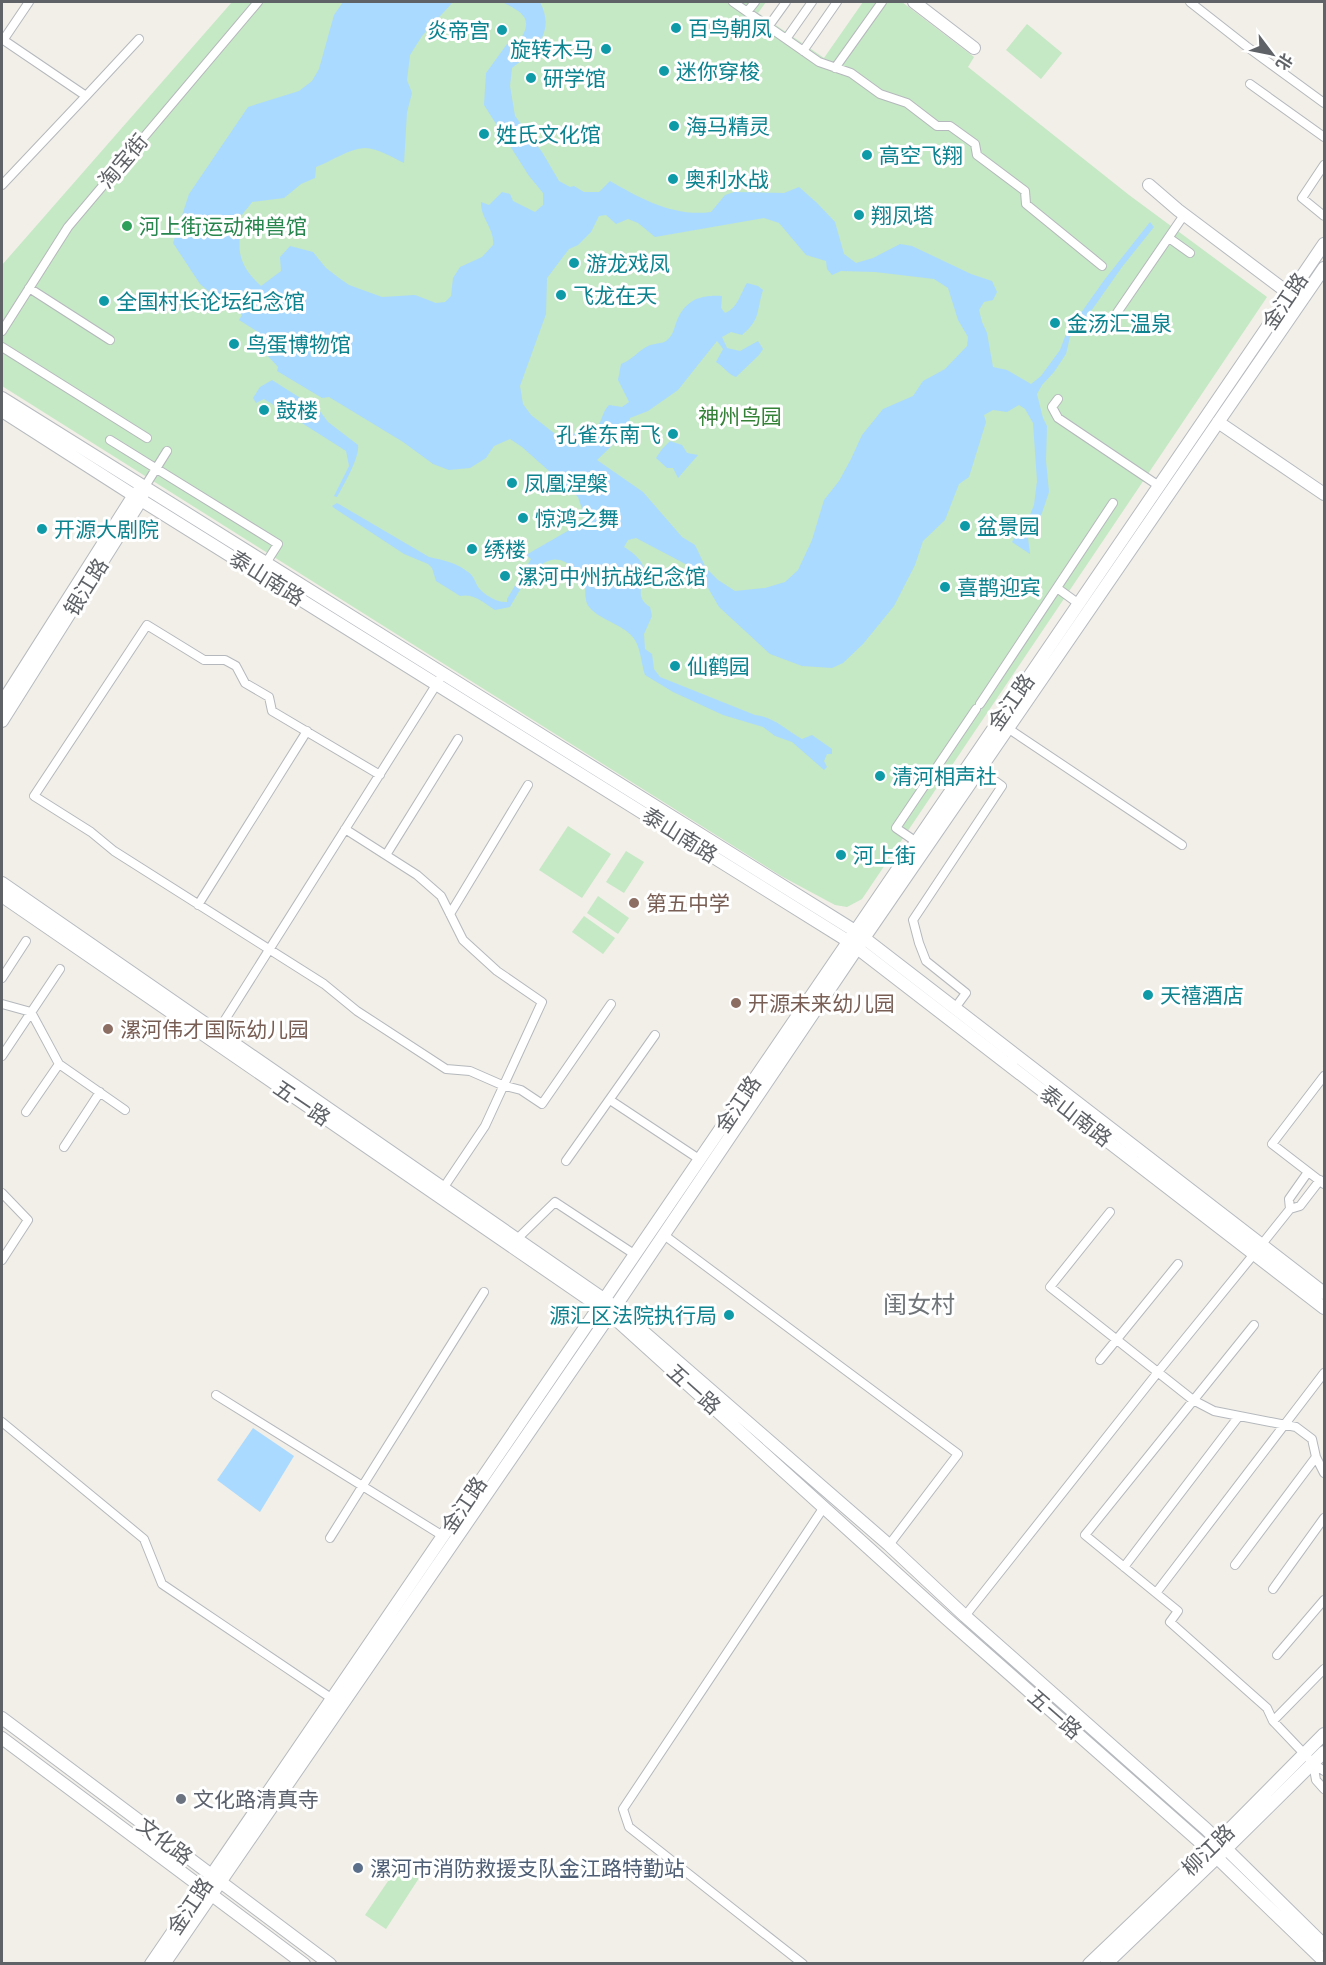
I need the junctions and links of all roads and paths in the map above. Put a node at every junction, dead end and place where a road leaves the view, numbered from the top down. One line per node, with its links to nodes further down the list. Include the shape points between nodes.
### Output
1 (29, 2): 13 (street)
2 (258, 2): 33 (street, 淘宝街, via 68,227)
3 (733, 2): 11 (street)
4 (755, 2): 11 (street)
5 (786, 2): 12 (street)
6 (812, 2): 15 (street)
7 (837, 2): 17 (street)
8 (882, 2): 18 (street)
9 (1190, 2): 21 (street)
10 (919, 3): 16 (street)
11 (747, 12): 12 (street)
12 (768, 27): 15 (street)
13 (3, 39): 20 (street)
14 (138, 39): 20 (street)
15 (786, 39): 17 (street)
16 (974, 48)
17 (803, 51): 18 (street)
18 (835, 68): 31 (street, via 851,72 880,94 906,103 937,126 950,126 975,144 977,155 1025,191 1026,204)
19 (1250, 84): 22 (street)
20 (86, 96): 24 (street)
21 (1324, 104)
22 (1324, 136)
23 (1324, 165): 27 (street, via 1302,198)
24 (2, 185)
25 (1149, 185): 26 (street)
26 (1184, 215): 28 (street); 34 (street)
27 (1324, 216)
28 (1168, 238): 30 (street); 36 (street)
29 (1324, 244): 34 (street, 金江路)
30 (1190, 253)
31 (1102, 266)
32 (1324, 268): 35 (street, 金江路)
33 (29, 288): 37 (street, 淘宝街); 38 (street)
34 (1290, 294): 35 (street); 48 (street, 金江路)
35 (1301, 302): 43 (street, 金江路)
36 (1110, 323)
37 (2, 331)
38 (110, 339)
39 (2, 347): 44 (street)
40 (2, 398): 49 (street, 泰山南路)
41 (1058, 399): 48 (street, via 1052,407 1066,425)
42 (2, 411): 49 (street, 泰山南路)
43 (1218, 422): 50 (street); 54 (street, 金江路)
44 (147, 438)
45 (110, 441): 47 (street)
46 (167, 451): 47 (street)
47 (156, 469): 49 (street); 52 (street, via 278,544)
48 (1159, 486): 54 (street, 金江路)
49 (140, 494): 52 (street, 泰山南路); 55 (street, 泰山南路); 56 (street, 银江路); 57 (street, 银江路)
50 (1324, 494)
51 (1113, 503): 53 (street)
52 (266, 563): 55 (street, 泰山南路)
53 (1056, 588): 54 (street); 66 (street, via 896,828)
54 (1084, 607): 58 (street, 金江路); 61 (street, 金江路)
55 (440, 679): 63 (street); 73 (street, 泰山南路)
56 (2, 703)
57 (2, 721)
58 (1009, 729): 62 (street, 金江路); 67 (street)
59 (307, 731): 63 (street); 71 (street); 71 (street, via 272,711 269,697 245,683 236,666 225,660 204,660 147,625 34,796)
60 (458, 739): 68 (street)
61 (969, 763): 62 (street); 66 (street, 金江路)
62 (980, 770): 73 (street, 金江路); 80 (street, via 1002,786 913,920 926,961 966,993)
63 (380, 775): 65 (street)
64 (528, 785): 72 (street)
65 (345, 829): 68 (street); 75 (street)
66 (915, 841): 73 (street, 金江路)
67 (1182, 845)
68 (386, 855): 72 (street, via 441,896)
69 (2, 883): 83 (street, 五一路)
70 (2, 896): 83 (street, 五一路)
71 (198, 905): 75 (street)
72 (450, 914): 88 (street, via 464,940 497,971 542,1002)
73 (856, 939): 80 (street, 泰山南路); 84 (street, 泰山南路); 92 (street, 金江路)
74 (26, 941): 77 (street)
75 (269, 950): 83 (street); 88 (street, via 446,1069 470,1071)
76 (60, 969): 81 (street)
77 (2, 978)
78 (2, 1004): 81 (street)
79 (611, 1004): 88 (street, via 542,1104 521,1090)
80 (955, 1008): 84 (street, 泰山南路)
81 (31, 1012): 85 (street); 86 (street)
82 (655, 1035): 90 (street)
83 (215, 1036): 99 (street, 五一路); 111 (street, 五一路)
84 (987, 1040): 105 (street, 泰山南路)
85 (2, 1056)
86 (59, 1064): 89 (street); 93 (street)
87 (1324, 1076): 97 (street, via 1272,1144)
88 (503, 1085): 99 (street, via 485,1126)
89 (100, 1092): 91 (street); 94 (street)
90 (610, 1100): 95 (street); 96 (street)
91 (125, 1110)
92 (740, 1111): 95 (street, 金江路); 103 (street, 金江路)
93 (26, 1112)
94 (64, 1147)
95 (699, 1159): 106 (street, 金江路)
96 (566, 1161)
97 (1308, 1172): 98 (street); 101 (street, via 1289,1199)
98 (1322, 1182): 101 (street, via 1300,1206)
99 (444, 1187): 104 (street, 五一路)
100 (2, 1193): 107 (street, via 28,1220)
101 (1290, 1209): 105 (street)
102 (1110, 1212): 114 (street, via 1050,1287)
103 (663, 1235): 111 (street, 金江路); 130 (street, via 958,1454)
104 (518, 1238): 106 (street, via 555,1202); 111 (street, 五一路)
105 (1258, 1249): 110 (street, 泰山南路); 112 (street, 泰山南路); 116 (street)
106 (634, 1254): 111 (street, 金江路)
107 (2, 1260)
108 (1178, 1264): 114 (street)
109 (484, 1292): 125 (street)
110 (1324, 1293)
111 (608, 1306): 126 (street, 五一路); 128 (street, 金江路); 130 (street, 五一路); 140 (street, 金江路)
112 (1324, 1308)
113 (1254, 1325): 119 (street)
114 (1116, 1340): 115 (street); 116 (street)
115 (1100, 1360)
116 (1158, 1372): 119 (street); 136 (street)
117 (1324, 1373): 122 (street)
118 (216, 1395): 125 (street)
119 (1193, 1400): 120 (street, via 1214,1411); 132 (street, via 1085,1535)
120 (1239, 1416): 122 (street); 132 (street)
121 (2, 1422): 140 (street, via 144,1539 162,1584)
122 (1284, 1425): 123 (street, via 1296,1427 1312,1439); 134 (street)
123 (1316, 1457): 124 (street); 131 (street)
124 (1324, 1473)
125 (363, 1486): 128 (street); 129 (street)
126 (824, 1507): 137 (street, 五一路); 159 (street, via 622,1809 629,1827)
127 (1324, 1518): 133 (street)
128 (443, 1536): 140 (street, 金江路)
129 (330, 1538)
130 (889, 1545): 136 (street, 五一路)
131 (1235, 1565)
132 (1124, 1567): 134 (street)
133 (1274, 1589)
134 (1156, 1593): 142 (street, via 1178,1611 1170,1622 1268,1708)
135 (1324, 1600): 138 (street)
136 (961, 1612): 137 (street); 149 (street, 五一路)
137 (947, 1619): 150 (street, 五一路)
138 (1277, 1655)
139 (1324, 1669): 142 (street)
140 (336, 1701): 151 (street, 金江路)
141 (2, 1718): 151 (street, 文化路)
142 (1273, 1721): 146 (street)
143 (1324, 1734): 146 (street, 柳江路)
144 (2, 1738): 152 (street, 文化路)
145 (1324, 1752): 146 (street, 柳江路)
146 (1308, 1759): 147 (street); 148 (street); 149 (street, 柳江路)
147 (1324, 1771)
148 (1324, 1789)
149 (1223, 1844): 150 (street, 柳江路); 153 (street, 五一路)
150 (1213, 1854): 154 (street, 五一路); 160 (street, 柳江路); 161 (street, 柳江路)
151 (216, 1879): 152 (street, 金江路); 158 (street, 文化路)
152 (207, 1892): 155 (street, 金江路); 156 (street, 金江路); 157 (street, 文化路)
153 (1324, 1945)
154 (1324, 1961)
155 (151, 1964)
156 (164, 1964)
157 (304, 1964)
158 (330, 1964)
159 (803, 1964)
160 (1089, 1964)
161 (1106, 1964)

